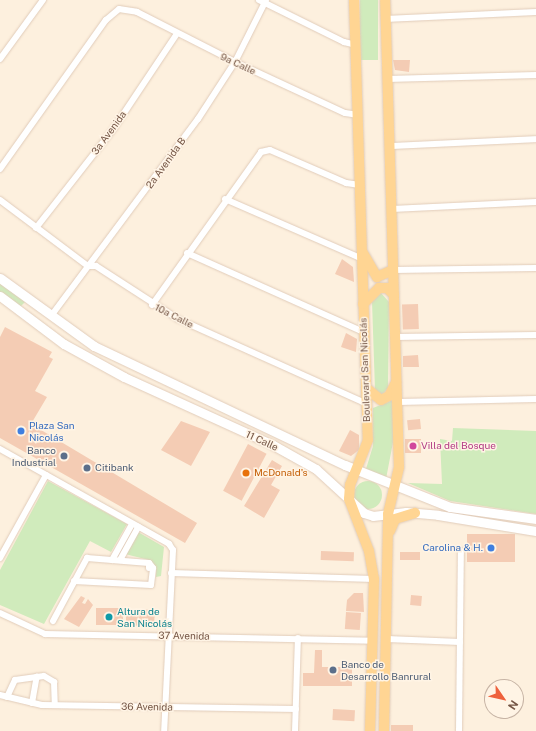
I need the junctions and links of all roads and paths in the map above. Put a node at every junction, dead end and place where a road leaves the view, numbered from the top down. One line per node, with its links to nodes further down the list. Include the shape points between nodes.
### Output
1 (43, 0): 9 (street)
2 (354, 0): 8 (main road, Boulevard San Nicolás)
3 (384, 0): 6 (main road)
4 (263, 1): 8 (street, via 344,42); 10 (street, 2a Avenida B)
5 (536, 12): 6 (street)
6 (385, 19): 12 (main road)
7 (176, 34): 10 (street, 9a Calle); 16 (street, 9a Calle, via 136,12 119,9 106,20); 22 (street, 3a Avenida, via 114,128)
8 (356, 45): 13 (main road, Boulevard San Nicolás)
9 (0, 59)
10 (235, 62): 13 (street, 9a Calle, via 345,113); 25 (street, 2a Avenida B, via 167,162)
11 (536, 75): 12 (street)
12 (387, 79): 15 (main road)
13 (359, 115): 17 (main road, Boulevard San Nicolás)
14 (536, 139): 15 (street)
15 (390, 146): 21 (main road)
16 (0, 169)
17 (360, 185): 19 (street, via 346,183 266,150 256,155); 24 (main road, Boulevard San Nicolás)
18 (0, 200): 22 (street, 10a Calle)
19 (225, 200): 23 (street); 24 (street)
20 (536, 202): 21 (street)
21 (392, 209): 27 (main road)
22 (36, 228): 25 (street, 10a Calle)
23 (187, 253): 32 (street); 34 (street)
24 (360, 253): 27 (main road, via 372,274 382,277); 31 (main road, Boulevard San Nicolás)
25 (88, 266): 32 (street, 10a Calle, via 100,268); 33 (street, 2a Avenida B)
26 (536, 268): 27 (street)
27 (393, 270): 29 (main road)
28 (0, 278): 33 (main road, 11 Calle)
29 (394, 295): 31 (main road, via 387,288 379,288); 36 (main road)
30 (0, 296): 46 (main road, 11 Calle, via 64,344 124,377 273,445 316,469)
31 (363, 304): 34 (main road, Boulevard San Nicolás)
32 (152, 305): 41 (street, 10a Calle)
33 (51, 316): 43 (main road, 11 Calle, via 94,346)
34 (364, 332): 38 (main road, Boulevard San Nicolás)
35 (536, 335): 36 (street)
36 (395, 337): 37 (main road)
37 (397, 379): 38 (main road, via 383,399 375,398); 40 (main road)
38 (366, 388): 41 (main road, Boulevard San Nicolás)
39 (536, 399): 40 (street)
40 (398, 402): 45 (main road, via 399,467)
41 (366, 404): 43 (main road, Boulevard San Nicolás, via 367,445)
42 (0, 449): 44 (street)
43 (356, 470): 45 (main road, 11 Calle); 46 (main road, Boulevard San Nicolás)
44 (46, 475): 50 (street); 54 (street)
45 (396, 486): 48 (main road); 49 (main road, 11 Calle, via 450,507)
46 (349, 499): 48 (main road, 11 Calle, via 373,516); 58 (main road, via 369,550)
47 (415, 513): 48 (main road, 11 Calle); 51 (main road, 11 Calle); 52 (main road, via 392,522)
48 (388, 514): 52 (main road)
49 (536, 519)
50 (135, 525): 55 (street); 56 (street); 57 (street, via 169,544 173,550)
51 (536, 531)
52 (388, 541): 64 (main road)
53 (461, 551): 66 (street)
54 (0, 558)
55 (112, 560): 56 (street); 59 (street, via 86,558)
56 (120, 560): 59 (street, via 153,568 151,586)
57 (171, 572): 58 (street); 62 (street)
58 (374, 579): 65 (main road)
59 (74, 581): 61 (street)
60 (0, 613): 62 (street, 37 Avenida, via 44,634)
61 (53, 621)
62 (168, 636): 63 (street, 37 Avenida); 71 (street)
63 (298, 638): 65 (street, 37 Avenida); 72 (street)
64 (387, 639): 66 (street); 76 (main road)
65 (372, 641): 75 (main road)
66 (460, 642): 77 (street)
67 (37, 676): 68 (street, via 15,680); 69 (street); 70 (street, via 54,682)
68 (2, 696): 69 (street, 36 Avenida)
69 (32, 703): 70 (street, 36 Avenida)
70 (55, 705): 71 (street, 36 Avenida)
71 (165, 708): 72 (street, 36 Avenida); 73 (street)
72 (296, 709): 74 (street)
73 (164, 731)
74 (295, 731)
75 (370, 731)
76 (384, 731)
77 (459, 731)

